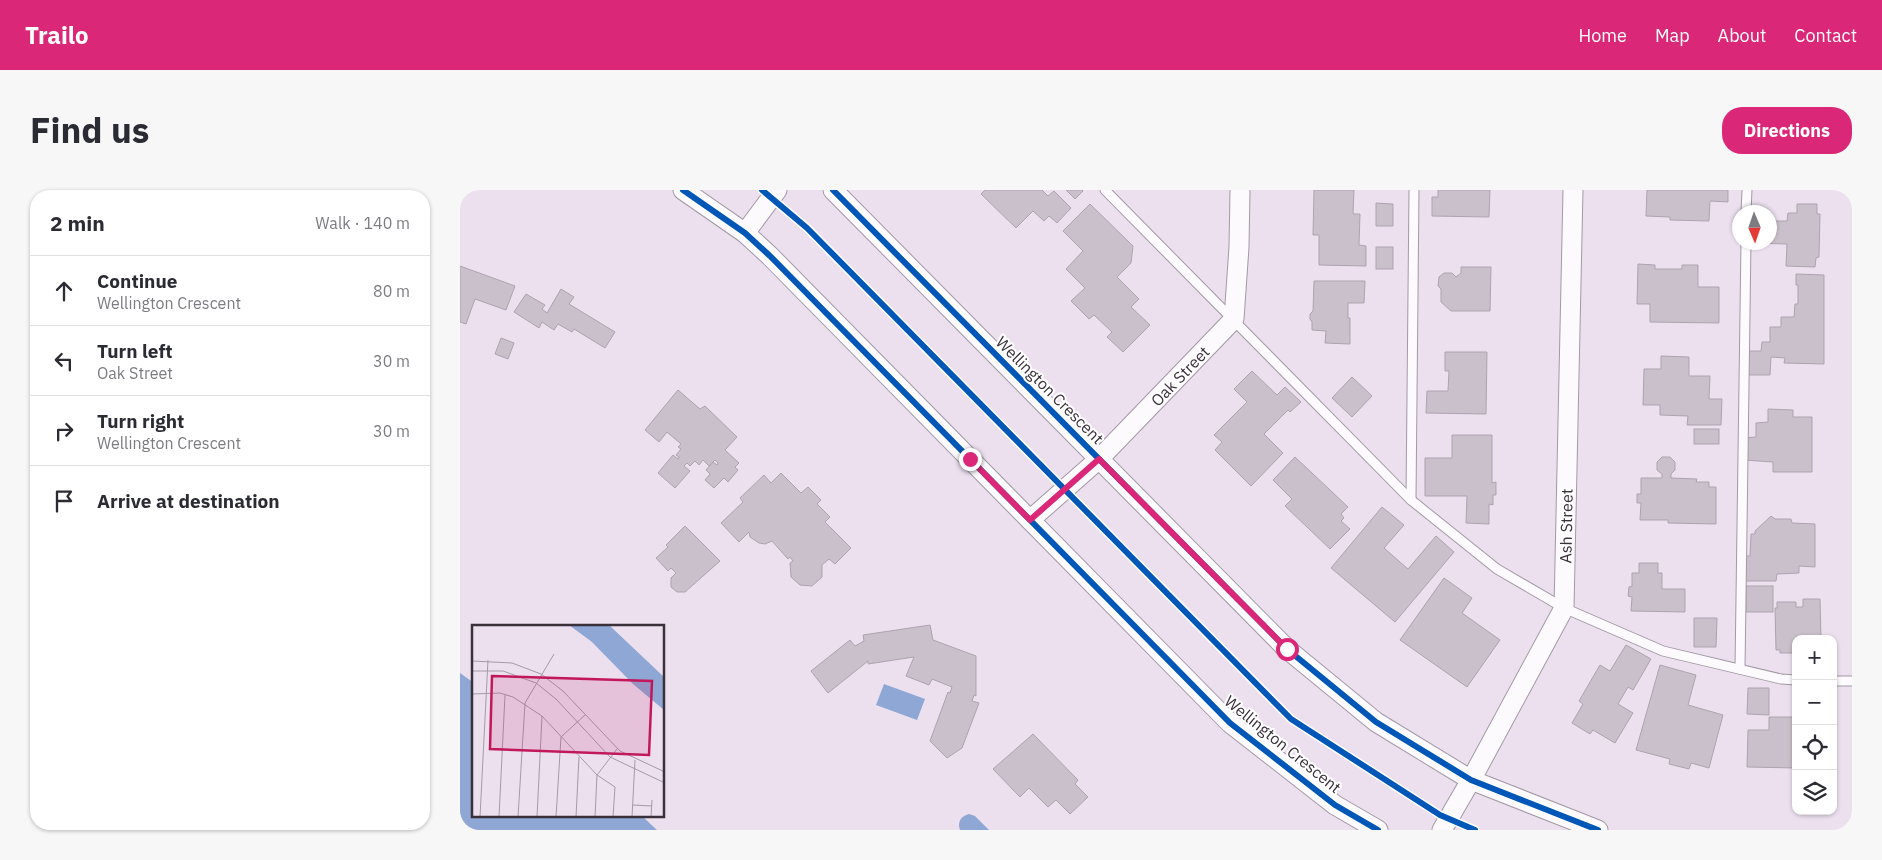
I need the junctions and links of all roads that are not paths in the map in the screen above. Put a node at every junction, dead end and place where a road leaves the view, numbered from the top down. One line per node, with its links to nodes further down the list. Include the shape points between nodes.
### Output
1 (683, 190): 10 (street, Wellington Crescent)
2 (776, 190): 10 (street)
3 (833, 190): 13 (street, Wellington Crescent)
4 (1105, 190): 12 (lane)
5 (1240, 190): 12 (street)
6 (1414, 190): 14 (lane)
7 (1573, 190): 16 (street, Ash Street)
8 (1747, 190): 9 (lane)
9 (1746, 205)
10 (745, 232): 15 (street, Wellington Crescent)
11 (1746, 250): 17 (lane)
12 (1234, 319): 13 (street, Oak Street); 14 (lane)
13 (1099, 459): 15 (street, Oak Street); 21 (street, Wellington Crescent, via 1287,649 1376,722)
14 (1411, 500): 16 (lane, via 1497,569)
15 (1030, 520): 22 (street, Wellington Crescent, via 1230,723 1335,805)
16 (1564, 608): 17 (lane, via 1663,651); 21 (street, Ash Street)
17 (1740, 669): 18 (lane)
18 (1792, 680)
19 (1837, 681): 20 (lane)
20 (1852, 681)
21 (1471, 780): 23 (street, Ash Street); 24 (street, Wellington Crescent)
22 (1378, 830)
23 (1442, 830)
24 (1598, 830)

